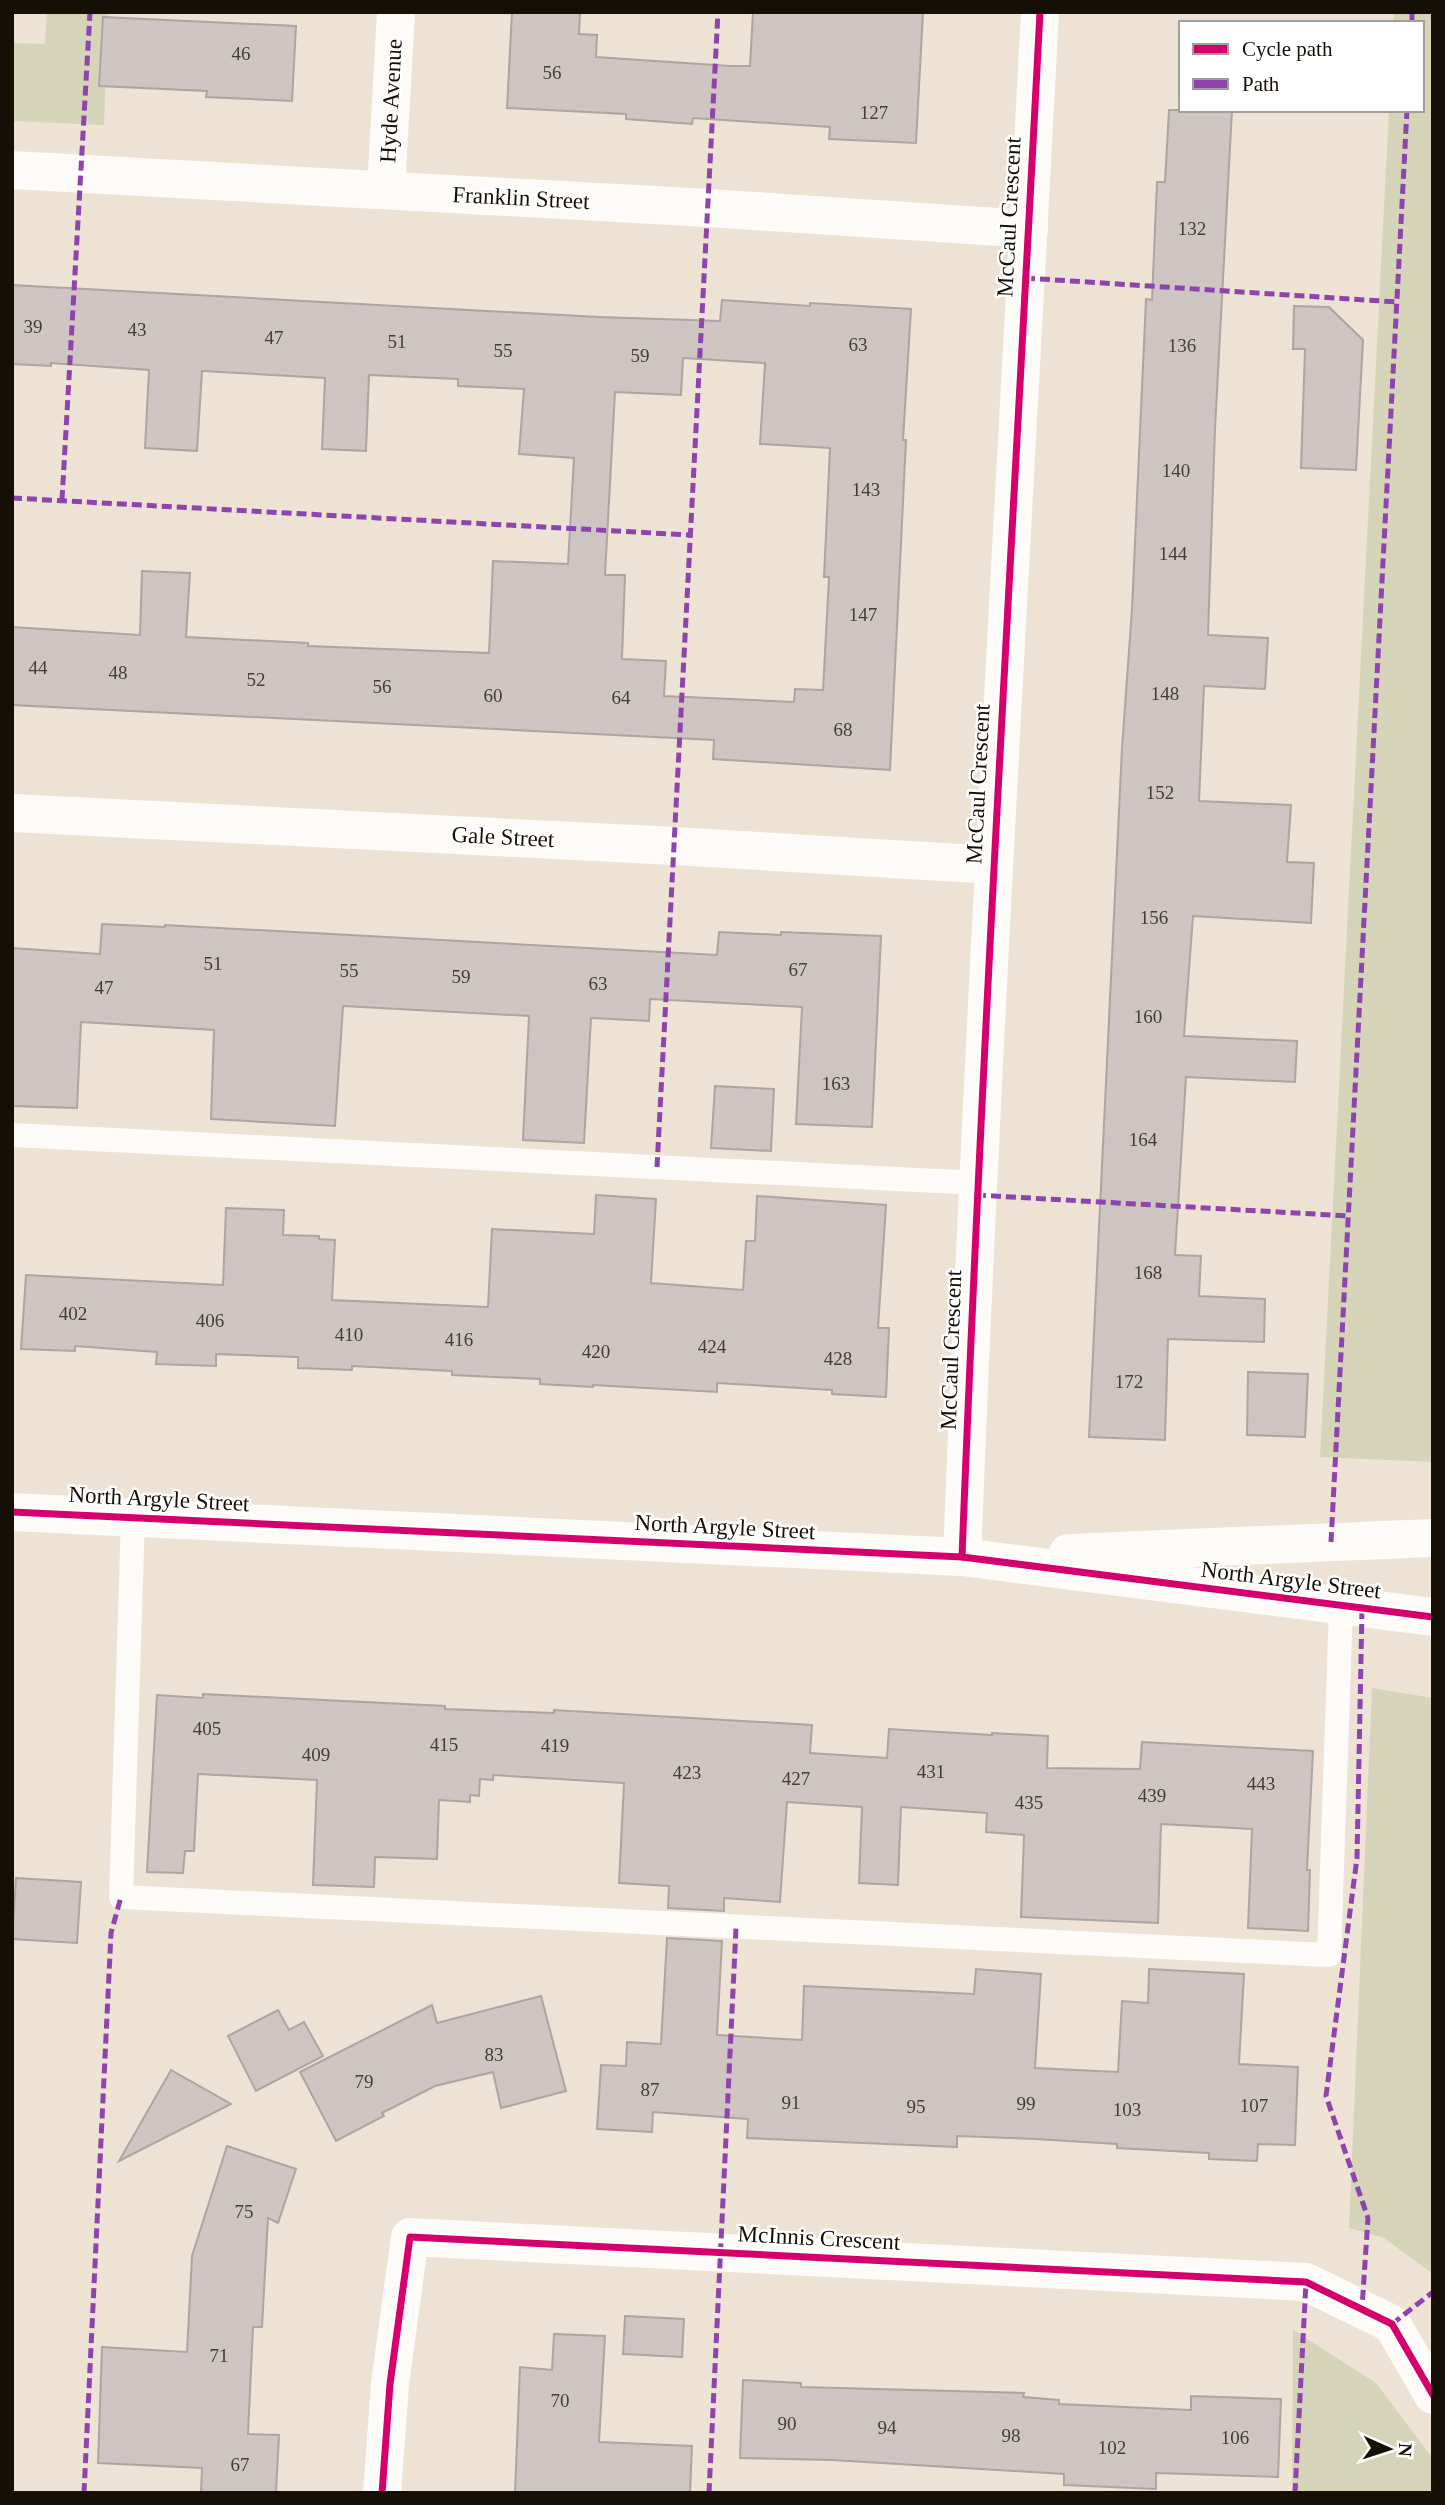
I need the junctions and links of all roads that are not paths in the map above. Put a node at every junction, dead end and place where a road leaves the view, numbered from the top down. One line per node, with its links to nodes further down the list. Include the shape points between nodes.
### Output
1 (396, 12): 4 (street, Hyde Avenue)
2 (1040, 12): 5 (street, McCaul Crescent)
3 (12, 170): 4 (street, Franklin Street)
4 (386, 190): 5 (street, Franklin Street)
5 (1029, 229): 7 (street, McCaul Crescent)
6 (12, 813): 7 (street, Gale Street)
7 (993, 865): 9 (street, McCaul Crescent)
8 (12, 1135): 9 (lane)
9 (977, 1183): 13 (street, McCaul Crescent)
10 (12, 1511): 11 (street, North Argyle Street)
11 (133, 1517): 13 (street, North Argyle Street); 14 (lane, via 121,1897 1329,1955)
12 (1433, 1538): 13 (street, North Argyle Street)
13 (962, 1558): 14 (street, North Argyle Street)
14 (1341, 1607): 15 (street, North Argyle Street)
15 (1433, 1617)
16 (1433, 2395): 17 (street, McInnis Crescent, via 1392,2324 1306,2282 410,2237 390,2384)
17 (382, 2493)

